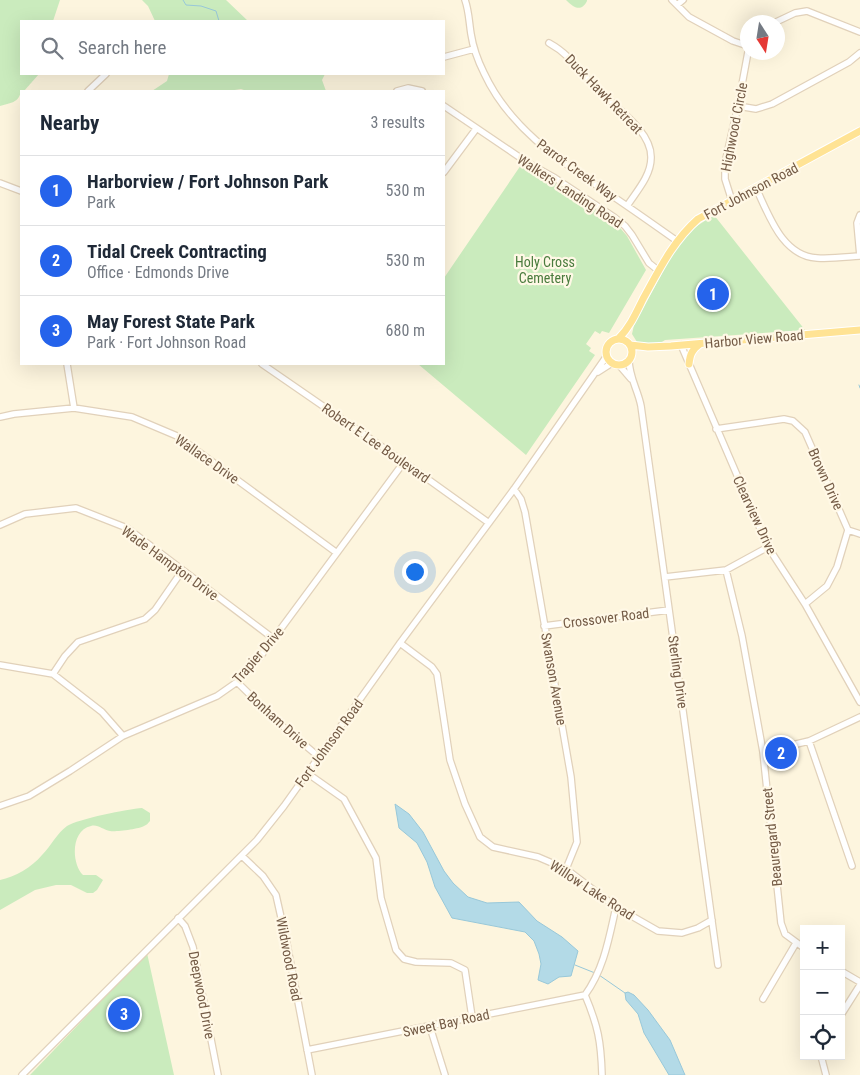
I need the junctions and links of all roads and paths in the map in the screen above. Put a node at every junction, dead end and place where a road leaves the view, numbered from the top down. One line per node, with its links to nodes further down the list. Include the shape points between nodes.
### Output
1 (465, 0): 9 (street, Parrot Creek Way)
2 (672, 0): 4 (street)
3 (683, 0): 4 (street)
4 (677, 5): 8 (street, via 689,17)
5 (785, 18): 6 (street, via 806,11)
6 (860, 32)
7 (548, 43): 26 (street, Duck Hawk Retreat, via 561,50 597,90 633,122 649,146 648,174)
8 (740, 43)
9 (474, 49): 11 (street); 26 (street, Parrot Creek Way, via 488,81 516,122 562,162)
10 (860, 54): 17 (street, via 772,104 756,108)
11 (445, 57)
12 (747, 60): 17 (street, Highwood Circle)
13 (105, 75): 14 (street)
14 (89, 90)
15 (400, 90): 16 (street)
16 (417, 90)
17 (738, 106): 25 (street, Highwood Circle, via 724,169)
18 (445, 107): 19 (street, Walkers Landing Road)
19 (476, 129): 21 (street); 30 (street, Walkers Landing Road, via 626,226 648,264)
20 (860, 131): 23 (main road, Fort Johnson Road)
21 (445, 171)
22 (0, 183): 24 (street)
23 (756, 188): 25 (main road, Fort Johnson Road); 29 (street, via 785,243 793,250 818,258)
24 (20, 191)
25 (732, 201): 28 (main road, Fort Johnson Road, via 698,219)
26 (627, 206): 28 (street, Parrot Creek Way)
27 (860, 215): 29 (street, via 857,223)
28 (677, 241): 30 (main road, Fort Johnson Road)
29 (860, 256)
30 (658, 271): 31 (main road, Fort Johnson Road)
31 (631, 322): 33 (main road, Fort Johnson Road); 34 (main road, Fort Johnson Road)
32 (860, 330): 35 (main road, Harbor View Road)
33 (619, 338): 34 (main road); 38 (main road, via 607,345)
34 (629, 344): 37 (main road, Harbor View Road); 39 (main road)
35 (700, 344): 36 (main road, Harbor View Road); 41 (main road, via 692,350)
36 (681, 345): 37 (main road, Harbor View Road); 41 (street, Clearview Drive)
37 (648, 348): 39 (main road, Harbor View Road, via 638,351)
38 (606, 357): 40 (main road); 44 (street, Fort Johnson Road)
39 (630, 359): 40 (main road); 45 (street, Sterling Drive)
40 (616, 364): 44 (street, Fort Johnson Road); 45 (street, Sterling Drive)
41 (689, 364): 48 (street, Clearview Drive)
42 (67, 365): 46 (street)
43 (263, 365): 49 (street, Robert E Lee Boulevard)
44 (593, 376): 50 (street, Fort Johnson Road)
45 (632, 380): 59 (street, Sterling Drive, via 642,406)
46 (74, 408): 47 (street, Wallace Drive); 56 (street, Wallace Drive, via 132,417 177,436)
47 (0, 418)
48 (716, 429): 53 (street, Brown Drive, via 784,420 800,425 806,432); 55 (street, Clearview Drive)
49 (404, 462): 51 (street, Robert E Lee Boulevard); 56 (street, Trapier Drive)
50 (514, 489): 51 (street, Fort Johnson Road); 62 (street, Swanson Avenue, via 524,507)
51 (488, 523): 64 (street, Fort Johnson Road)
52 (0, 525): 58 (street, Wade Hampton Drive, via 24,514 76,508 127,528)
53 (848, 530): 54 (street); 60 (street, via 828,586)
54 (860, 534)
55 (768, 547): 57 (street); 60 (street, Clearview Drive)
56 (337, 553): 63 (street, Trapier Drive)
57 (726, 570): 59 (street); 72 (street, Beauregard Street)
58 (182, 571): 63 (street, Wade Hampton Drive); 66 (street, via 146,619 78,642)
59 (665, 577): 61 (street, Sterling Drive)
60 (805, 604): 68 (street, Clearview Drive)
61 (669, 610): 62 (street, Crossover Road); 81 (street, Sterling Drive)
62 (544, 626): 78 (street, Swanson Avenue, via 571,777 577,842)
63 (274, 639): 67 (street, Trapier Drive)
64 (400, 643): 73 (street, Fort Johnson Road); 78 (street, Willow Lake Road, via 432,667 436,674 450,760 480,837 493,847 538,857)
65 (0, 665): 66 (street)
66 (54, 674): 70 (street, via 102,712)
67 (237, 682): 70 (street, Trapier Drive, via 207,701); 73 (street, Bonham Drive)
68 (860, 702)
69 (860, 717): 71 (street)
70 (123, 736): 75 (street, Trapier Drive, via 29,796)
71 (809, 741): 72 (street); 77 (street)
72 (764, 752): 82 (street, Beauregard Street, via 781,923 785,934)
73 (319, 757): 74 (street, Fort Johnson Road)
74 (307, 774): 76 (street, Fort Johnson Road); 90 (street, via 344,799 376,858 381,898 396,950 404,959 451,963 465,970)
75 (0, 806)
76 (242, 856): 80 (street, Fort Johnson Road); 92 (street, Wildwood Road, via 263,876 276,895)
77 (852, 866)
78 (566, 869): 79 (street, Willow Lake Road)
79 (616, 907): 81 (street, Willow Lake Road, via 665,933 682,933); 87 (street, via 605,954)
80 (178, 918): 94 (street, Fort Johnson Road); 95 (street, Deepwood Drive, via 185,926 193,947)
81 (712, 920): 84 (street, Sterling Drive)
82 (796, 944): 83 (street, Beauregard Street); 88 (street)
83 (800, 946)
84 (718, 965)
85 (845, 974): 86 (street)
86 (860, 983): 89 (street)
87 (585, 995): 90 (street, Sweet Bay Road); 98 (street, via 600,1038)
88 (763, 999)
89 (845, 1008)
90 (472, 1017): 91 (street, Sweet Bay Road)
91 (430, 1027): 92 (street, Sweet Bay Road); 97 (street)
92 (307, 1050): 96 (street, Wildwood Road)
93 (822, 1060): 99 (street)
94 (22, 1075)
95 (218, 1075)
96 (312, 1075)
97 (445, 1075)
98 (602, 1075)
99 (826, 1075)

